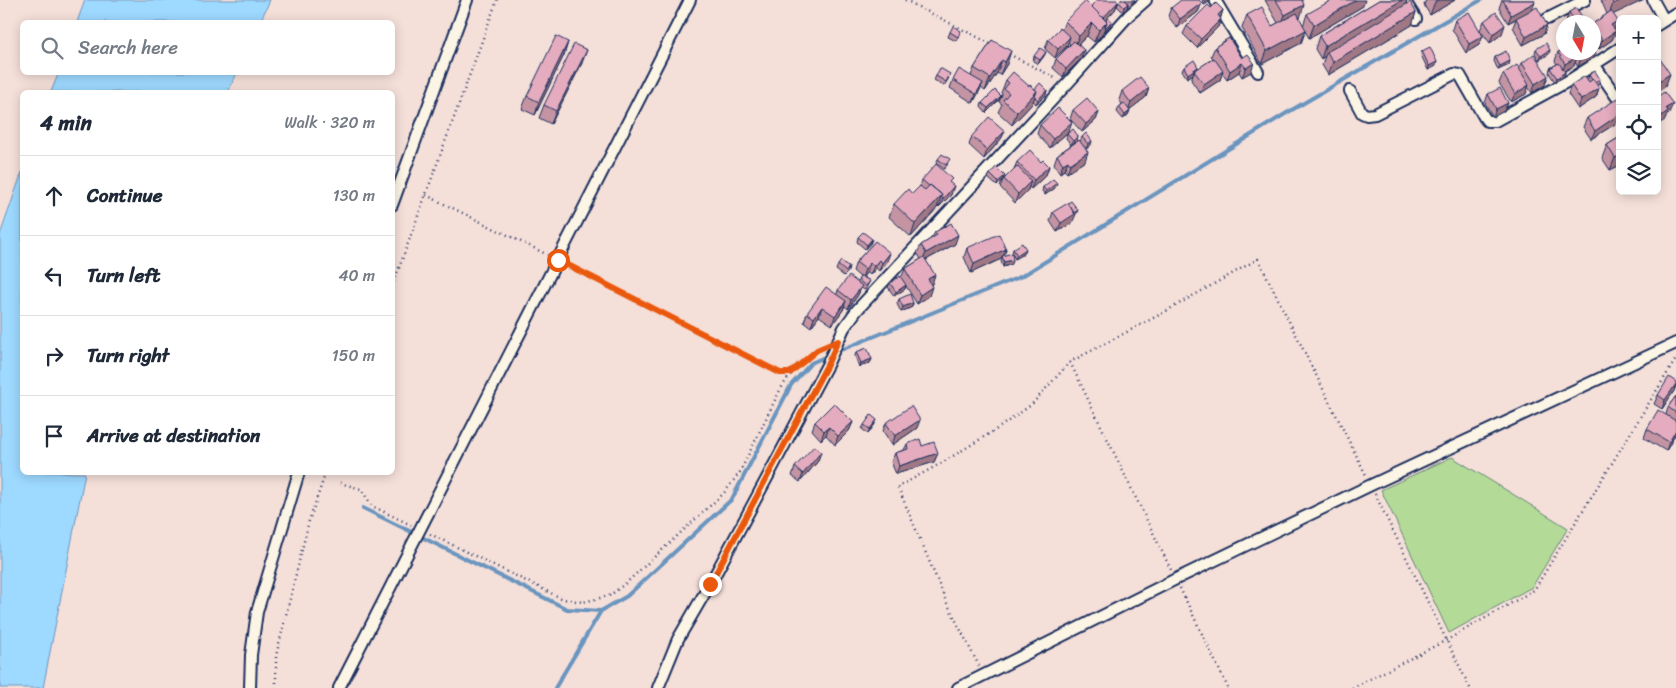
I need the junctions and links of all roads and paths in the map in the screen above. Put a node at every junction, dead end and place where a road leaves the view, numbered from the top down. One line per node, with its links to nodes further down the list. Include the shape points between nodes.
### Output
1 (467, 0): 24 (street)
2 (497, 0): 23 (path)
3 (690, 0): 25 (street)
4 (905, 0): 15 (path)
5 (1146, 0): 20 (street, via 1128,15)
6 (1215, 0): 19 (street)
7 (1404, 0): 12 (street)
8 (1585, 0): 13 (street)
9 (1653, 0): 11 (street)
10 (1676, 13): 14 (street)
11 (1658, 15)
12 (1416, 19)
13 (1547, 19)
14 (1661, 22)
15 (998, 48)
16 (1616, 50): 18 (street)
17 (1006, 52): 20 (path)
18 (1594, 64): 21 (street, via 1570,80 1488,122 1460,75 1454,74 1375,114 1362,113); 22 (street)
19 (1258, 72)
20 (1067, 84): 28 (street, via 857,310)
21 (1350, 91)
22 (1616, 96)
23 (426, 195): 25 (path); 26 (path)
24 (395, 197)
25 (558, 260): 31 (path, via 780,373); 36 (street)
26 (395, 279)
27 (1676, 343): 35 (street)
28 (836, 344): 31 (path, via 817,350); 44 (street, via 678,639)
29 (1676, 359): 39 (path, via 1534,590)
30 (1070, 362): 35 (path, via 1258,259); 37 (path); 40 (path, via 1031,405 945,461 898,487 946,601)
31 (790, 373): 36 (path, via 740,472 724,493 609,596 583,602 562,599)
32 (298, 475): 41 (street, via 256,612)
33 (325, 475): 42 (path, via 308,521 276,656)
34 (340, 483): 36 (path, via 361,489 372,506)
35 (1371, 485): 39 (path); 40 (street)
36 (420, 529): 43 (street)
37 (1173, 574)
38 (1177, 582): 46 (path)
39 (1447, 640): 47 (path); 48 (path)
40 (984, 675): 45 (street)
41 (250, 688)
42 (276, 688)
43 (339, 688)
44 (658, 688)
45 (958, 688)
46 (1228, 688)
47 (1352, 688)
48 (1470, 688)

